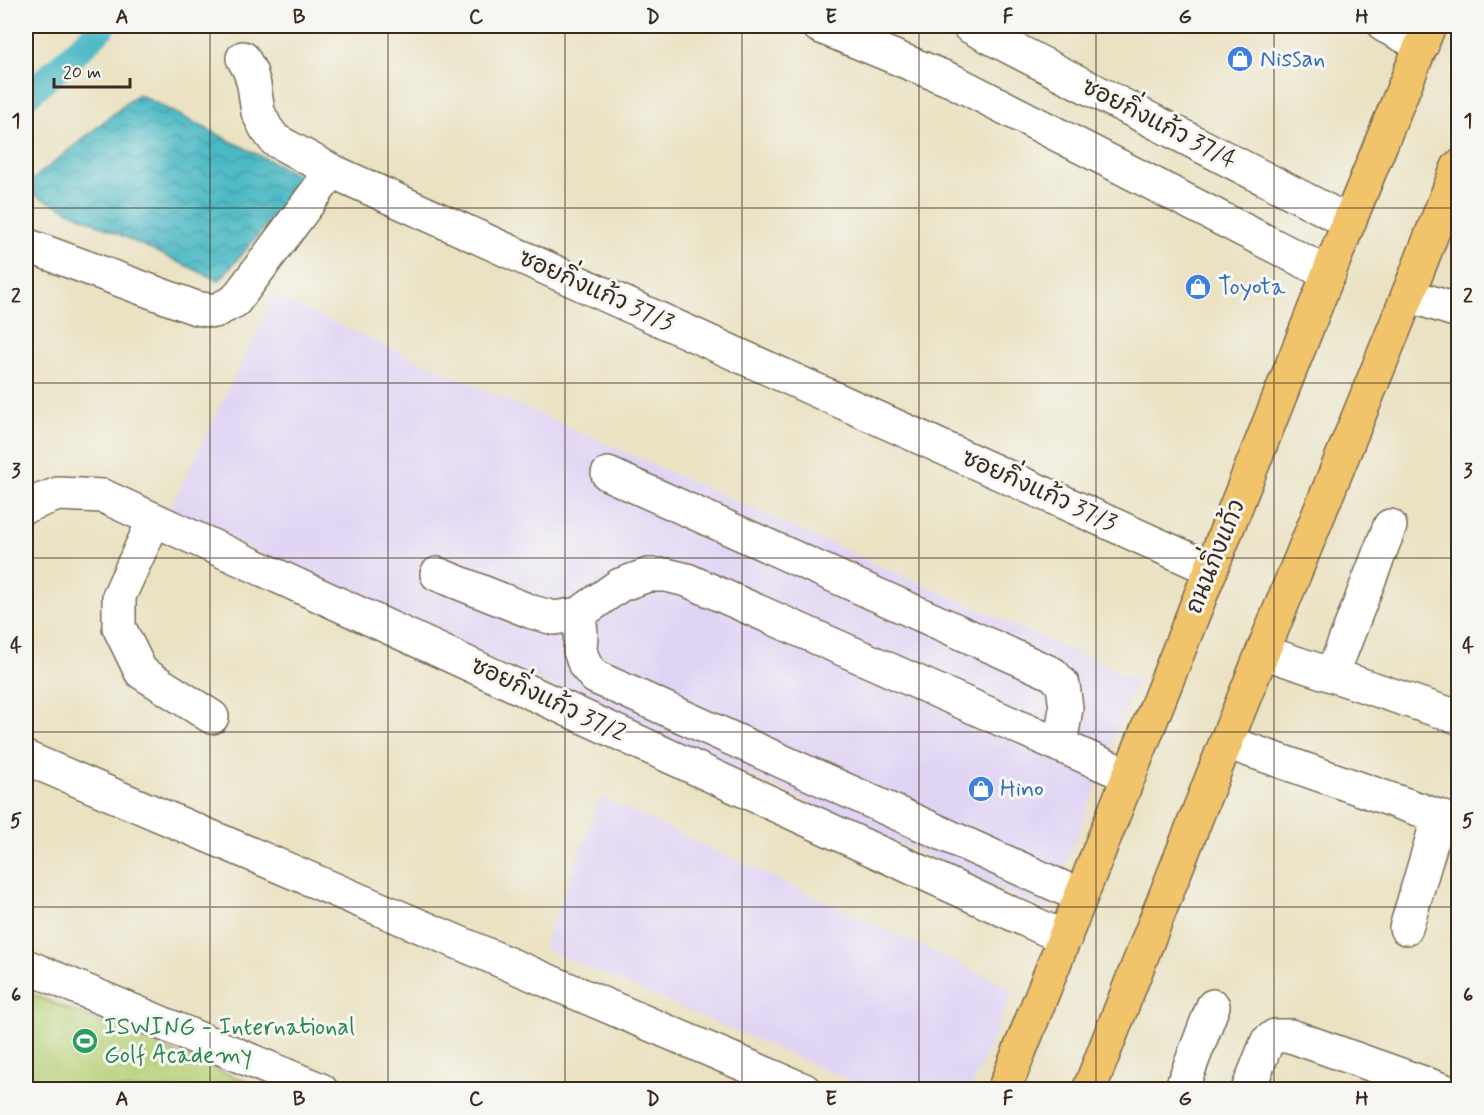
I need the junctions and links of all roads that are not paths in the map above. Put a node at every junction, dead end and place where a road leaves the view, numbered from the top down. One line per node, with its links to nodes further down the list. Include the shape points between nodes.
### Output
1 (819, 26): 10 (street, via 953,81)
2 (969, 26): 8 (street, ซอยกิ่งแก้ว 37/4)
3 (1385, 26): 4 (street)
4 (1426, 35): 8 (main road, ถนนกิ่งแก้ว)
5 (243, 58): 6 (street, ซอยกิ่งแก้ว 37/3, via 254,85 258,112 275,140)
6 (332, 171): 9 (street, via 234,301 215,311 196,308); 17 (street, ซอยกิ่งแก้ว 37/3)
7 (1456, 179): 11 (main road)
8 (1349, 222): 10 (main road, ถนนกิ่งแก้ว)
9 (26, 245)
10 (1329, 274): 17 (main road, ถนนกิ่งแก้ว)
11 (1408, 295): 12 (street); 20 (main road)
12 (1458, 311)
13 (608, 474): 25 (street, via 1053,674 1063,685 1066,708)
14 (26, 506): 15 (street, ซอยกิ่งแก้ว 37/2, via 58,494 103,496)
15 (154, 520): 22 (street, via 119,596 119,627 141,672); 31 (street, ซอยกิ่งแก้ว 37/2)
16 (1390, 526): 21 (street)
17 (1211, 569): 27 (main road, ถนนกิ่งแก้ว)
18 (437, 574): 19 (street, via 532,612 554,618)
19 (579, 614): 25 (street, via 620,585 648,575 687,580); 29 (street, via 580,651 595,677)
20 (1263, 652): 21 (street); 24 (main road)
21 (1332, 675): 23 (street)
22 (212, 717)
23 (1458, 717)
24 (1226, 742): 28 (street); 37 (main road)
25 (1060, 746): 27 (street)
26 (26, 758): 35 (street)
27 (1129, 776): 29 (main road, ถนนกิ่งแก้ว)
28 (1448, 819): 30 (street)
29 (1081, 896): 31 (main road, ถนนกิ่งแก้ว)
30 (1406, 928)
31 (1065, 938): 36 (main road, ถนนกิ่งแก้ว)
32 (26, 966): 34 (street)
33 (1213, 1006): 38 (street)
34 (321, 1089)
35 (804, 1089)
36 (1004, 1089)
37 (1089, 1089)
38 (1180, 1089)
39 (1248, 1089): 40 (street, via 1267,1042 1275,1036 1291,1036)
40 (1443, 1089)

